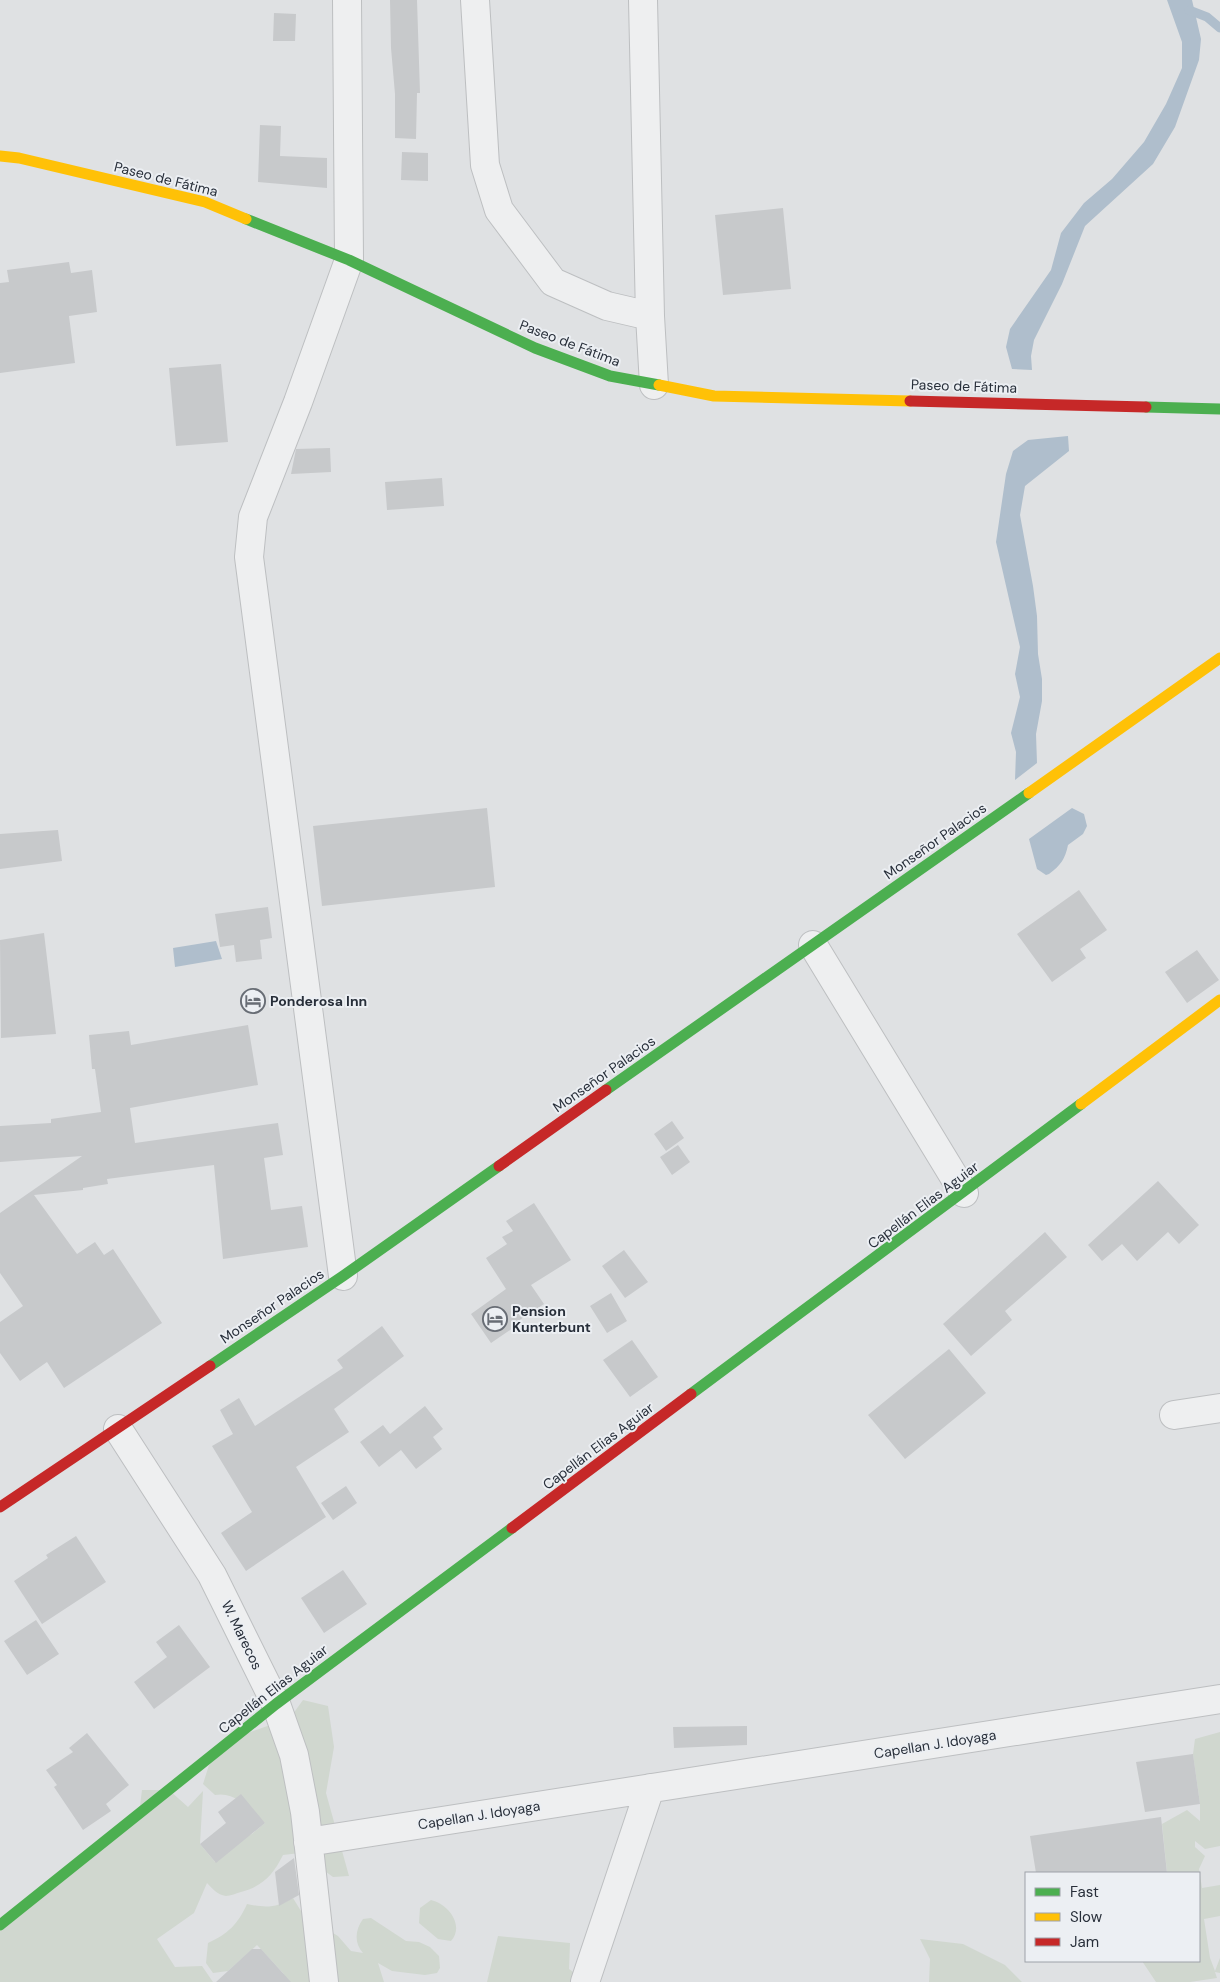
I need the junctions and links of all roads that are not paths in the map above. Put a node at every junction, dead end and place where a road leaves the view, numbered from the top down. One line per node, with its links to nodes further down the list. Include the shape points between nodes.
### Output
1 (346, 0): 5 (street)
2 (475, 0): 6 (street, via 485,165 499,210 553,282 607,306)
3 (643, 0): 6 (street)
4 (0, 156): 5 (street, Paseo de Fátima, via 205,202)
5 (349, 260): 7 (street, Paseo de Fátima, via 535,348 610,376); 13 (street, via 253,517 250,556)
6 (650, 316): 7 (street)
7 (654, 385): 8 (street, Paseo de Fátima, via 714,396)
8 (1220, 409)
9 (1220, 658): 10 (street, Monseñor Palacios)
10 (813, 946): 12 (street); 13 (street, Monseñor Palacios)
11 (1220, 1000): 12 (street, Capellán Elias Aguiar)
12 (964, 1193): 19 (street, Capellán Elias Aguiar)
13 (343, 1276): 16 (street, Monseñor Palacios)
14 (1220, 1408): 15 (street)
15 (1174, 1415)
16 (118, 1429): 17 (street, Monseñor Palacios); 19 (street, W. Marecos, via 212,1575)
17 (0, 1506)
18 (1220, 1699): 20 (street, Capellan J. Idoyaga)
19 (276, 1704): 21 (street, W. Marecos, via 294,1755); 22 (street, Capellán Elias Aguiar)
20 (650, 1788): 21 (street, Capellan J. Idoyaga); 24 (street)
21 (308, 1842): 23 (street, W. Marecos)
22 (0, 1925)
23 (324, 1982)
24 (585, 1982)

